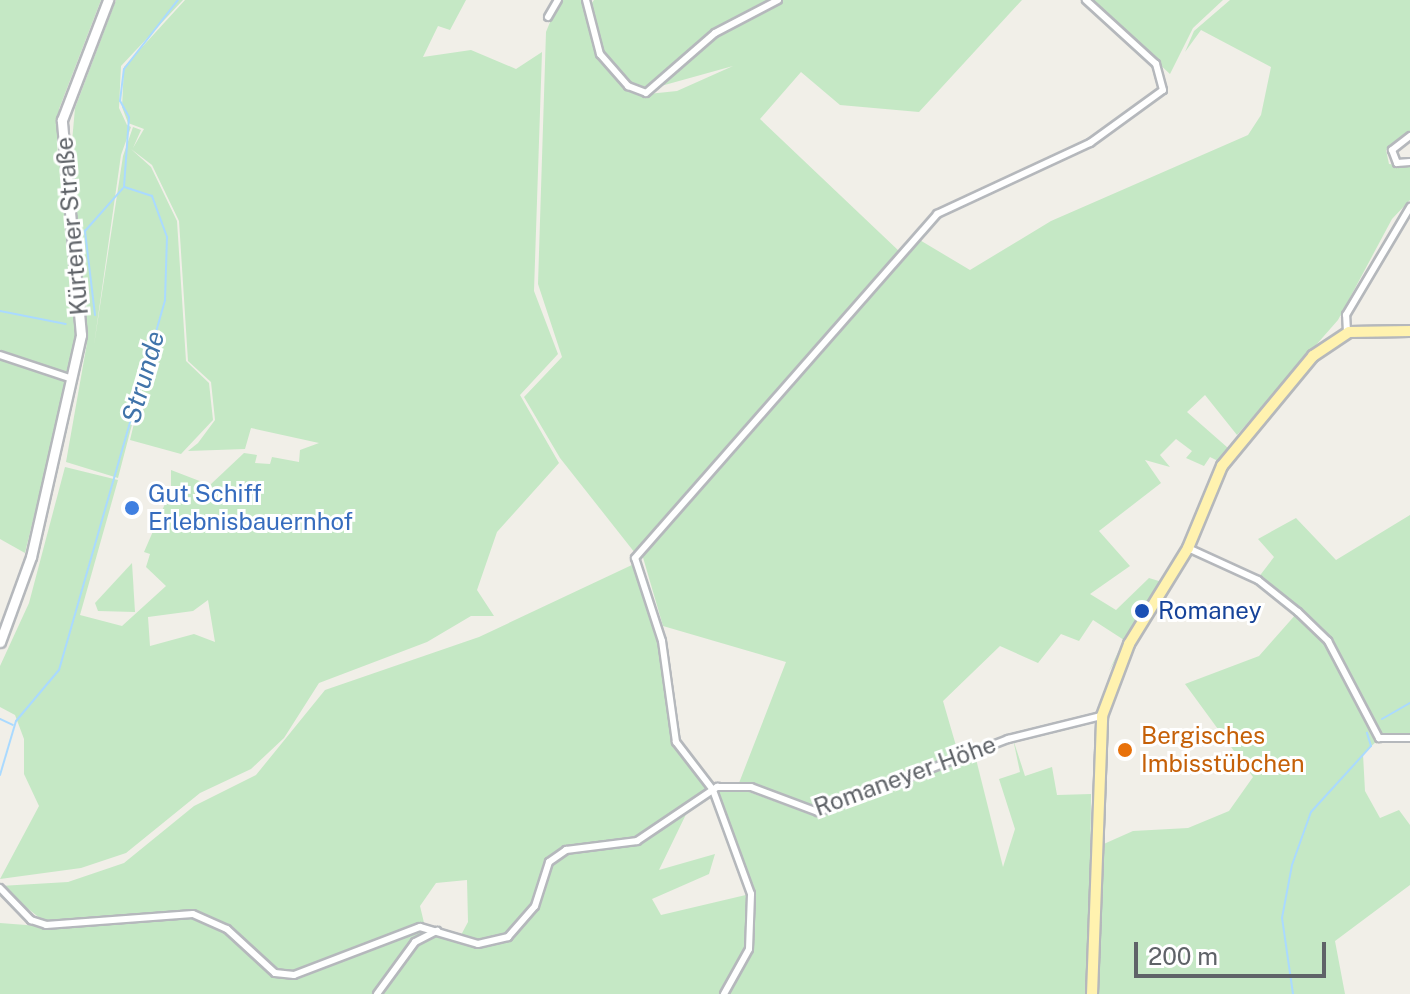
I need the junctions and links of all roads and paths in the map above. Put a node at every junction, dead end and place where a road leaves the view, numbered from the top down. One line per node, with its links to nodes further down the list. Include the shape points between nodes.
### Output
1 (108, 0): 13 (main road, Kürtener Straße, via 62,120 82,306)
2 (558, 0): 6 (street)
3 (586, 0): 4 (street, via 600,54 628,86 646,93 715,33)
4 (778, 0)
5 (1086, 0): 18 (street, via 1156,64 1163,90 1090,143 937,214 635,558 662,641 676,742)
6 (548, 17)
7 (1410, 136): 8 (street, via 1392,150 1397,163)
8 (1410, 162)
9 (1410, 207): 11 (street, via 1346,315)
10 (1410, 331): 11 (main road)
11 (1347, 332): 14 (main road, via 1325,344 1222,466)
12 (0, 355): 13 (street)
13 (72, 379): 15 (main road, Kürtener Straße, via 29,562)
14 (1188, 548): 16 (main road, via 1129,644); 17 (street, via 1252,576 1298,612 1328,641 1379,738)
15 (0, 642)
16 (1102, 716): 18 (street, Romaneyer Höhe, via 1008,739 818,812 751,787); 23 (main road)
17 (1410, 738)
18 (713, 790): 20 (street, via 637,841 566,850 549,862 535,906 508,937 478,944); 22 (street, via 751,894 753,921 742,969)
19 (0, 888): 20 (street, via 46,925 193,914 227,929 275,973 289,975 406,930)
20 (437, 931): 21 (street, via 415,942)
21 (377, 994)
22 (724, 994)
23 (1092, 994)

